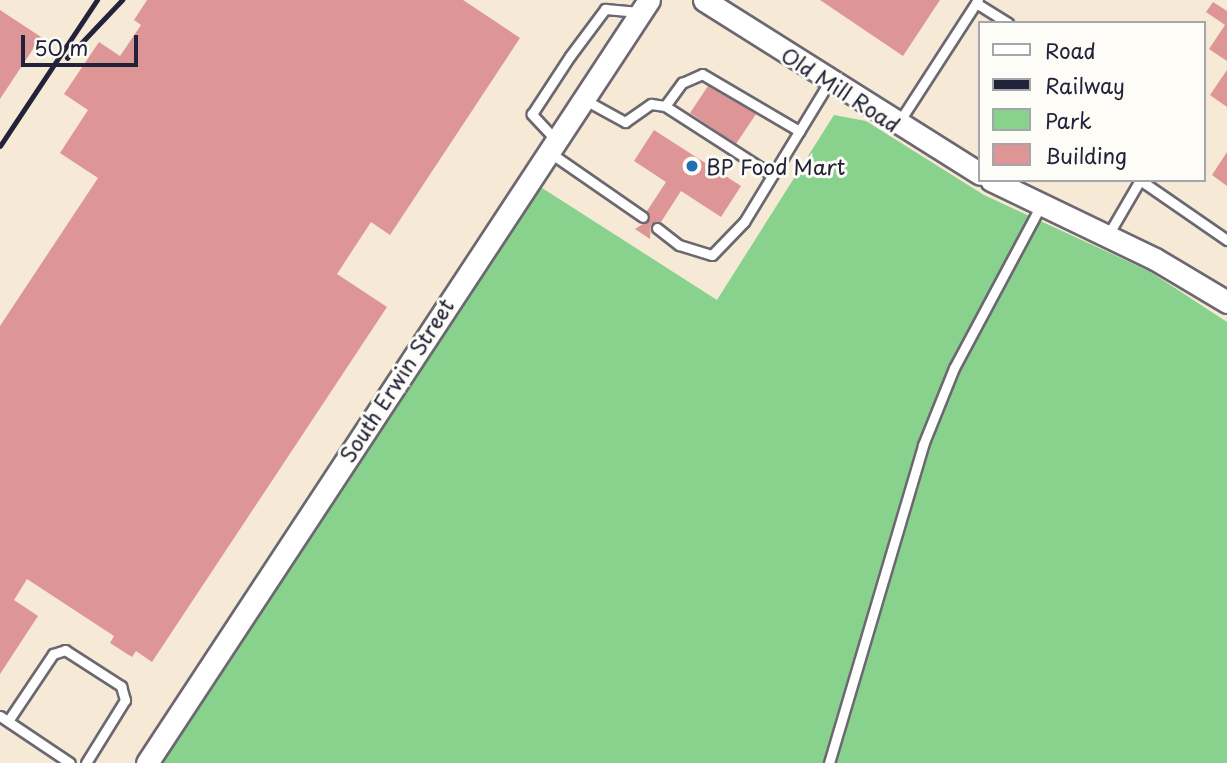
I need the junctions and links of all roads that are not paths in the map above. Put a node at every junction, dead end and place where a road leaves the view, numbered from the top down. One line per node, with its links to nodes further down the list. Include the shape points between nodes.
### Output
1 (704, 0): 5 (street, Old Mill Road)
2 (977, 2): 4 (lane); 8 (lane)
3 (645, 6): 6 (street, South Erwin Street); 10 (lane, via 606,9 570,56 532,114)
4 (1005, 21)
5 (829, 82): 8 (street, Old Mill Road); 9 (lane)
6 (581, 98): 7 (lane, via 625,122 651,104); 10 (street, South Erwin Street)
7 (665, 106): 9 (lane, via 681,83 702,74); 12 (lane)
8 (897, 126): 11 (street, Old Mill Road)
9 (799, 131): 12 (lane)
10 (550, 144): 17 (lane); 25 (street, South Erwin Street)
11 (978, 173)
12 (772, 176): 18 (lane, via 744,222 712,255 679,245)
13 (995, 182): 16 (street)
14 (1139, 182): 19 (lane)
15 (1143, 182): 20 (lane)
16 (1041, 205): 19 (street); 26 (lane, via 954,368 923,445)
17 (643, 217)
18 (657, 228)
19 (1108, 235): 21 (street)
20 (1227, 240)
21 (1226, 300)
22 (4, 719): 23 (lane); 24 (lane, via 54,654 65,650 121,686 125,700)
23 (70, 763)
24 (86, 763)
25 (147, 763)
26 (829, 763)

